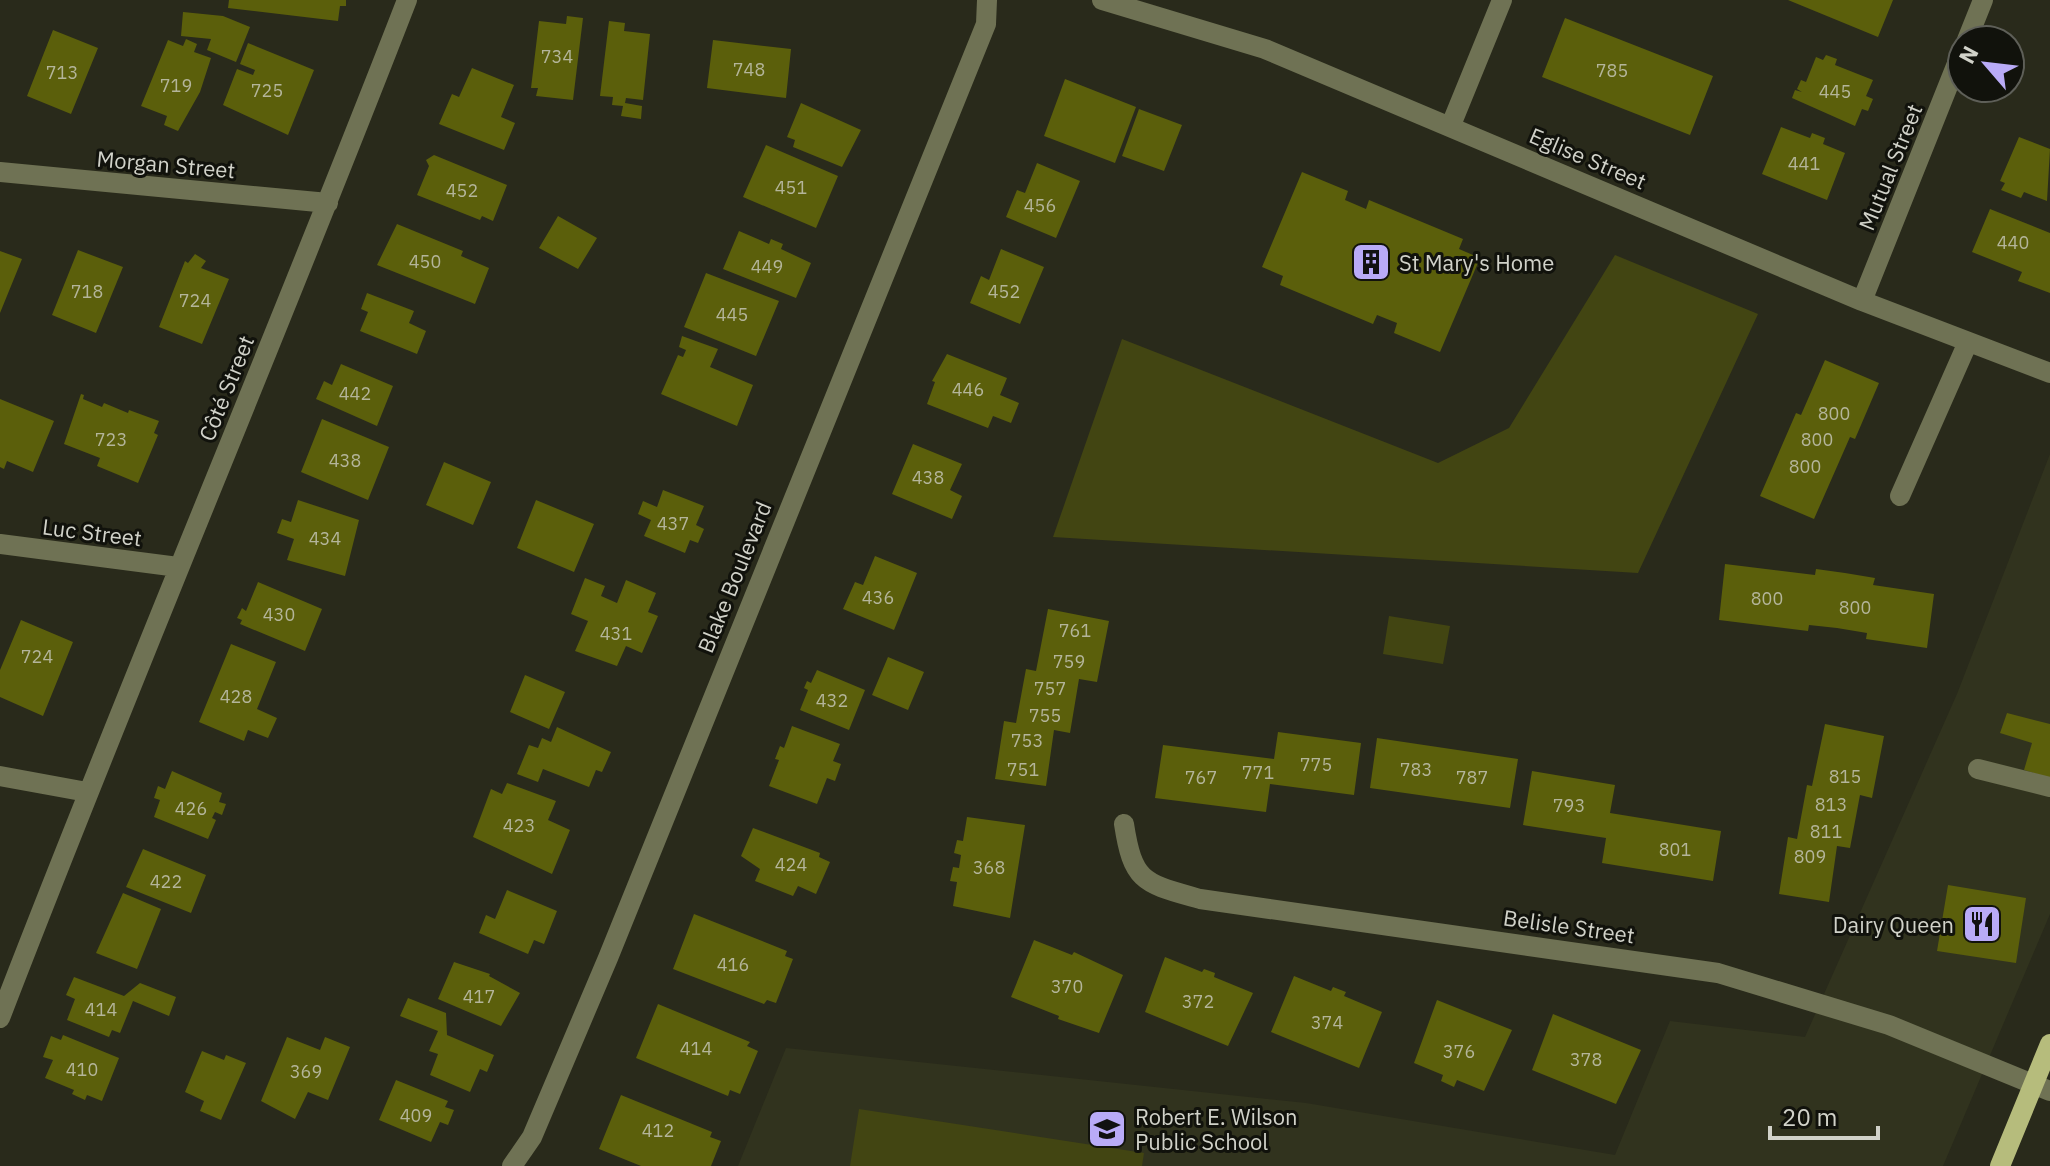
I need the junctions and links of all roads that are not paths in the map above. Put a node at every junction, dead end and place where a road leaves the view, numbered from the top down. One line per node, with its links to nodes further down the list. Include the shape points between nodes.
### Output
1 (407, 0): 10 (street, Côté Street)
2 (987, 0): 25 (street, Blake Boulevard, via 986,24 608,958 532,1137)
3 (1102, 0): 8 (street, Eglise Street, via 1265,49)
4 (1502, 0): 8 (street)
5 (1983, 0): 6 (street)
6 (1973, 24)
7 (1946, 91): 11 (street, Mutual Street)
8 (1451, 125): 11 (street, Eglise Street)
9 (0, 172): 10 (street, Morgan Street)
10 (328, 203): 16 (street, Côté Street)
11 (1862, 301): 12 (street, Eglise Street)
12 (1968, 342): 13 (street, Eglise Street); 14 (street)
13 (2050, 373)
14 (1900, 496)
15 (0, 544): 16 (street, Luc Street)
16 (178, 567): 20 (street, Côté Street)
17 (1978, 769): 19 (street)
18 (0, 776): 20 (street)
19 (2050, 787)
20 (87, 792): 22 (street, Côté Street)
21 (1124, 824): 24 (street, Belisle Street, via 1130,860 1139,875 1171,891 1718,973 1889,1025)
22 (0, 1018)
23 (2050, 1044): 24 (main road)
24 (2042, 1088): 26 (main road)
25 (512, 1166)
26 (2000, 1166)

